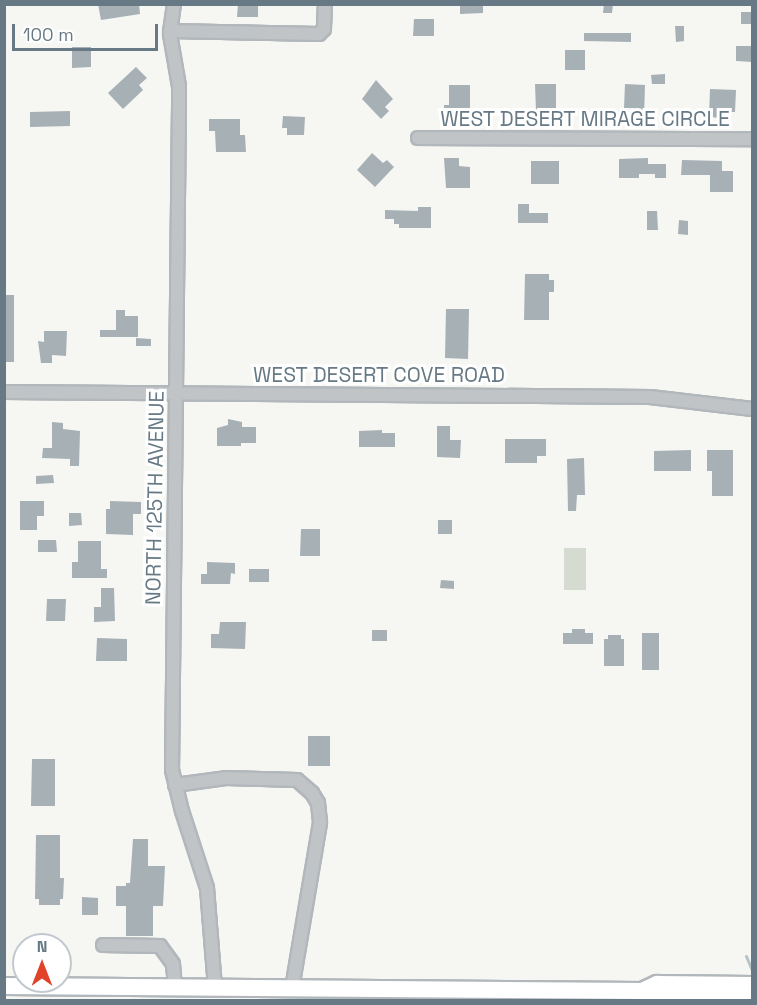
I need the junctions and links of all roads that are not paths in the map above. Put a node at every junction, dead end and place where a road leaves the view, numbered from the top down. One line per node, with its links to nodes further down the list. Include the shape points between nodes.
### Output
1 (174, 4): 3 (street, NORTH 125TH AVENUE)
2 (326, 4): 3 (street, via 324,28 319,34)
3 (170, 32): 7 (street, NORTH 125TH AVENUE, via 179,105)
4 (418, 138): 5 (street, WEST DESERT MIRAGE CIRCLE)
5 (753, 139)
6 (4, 392): 7 (street, WEST DESERT COVE ROAD)
7 (175, 393): 8 (street, WEST DESERT COVE ROAD, via 650,397); 9 (street, NORTH 125TH AVENUE)
8 (753, 410)
9 (175, 785): 14 (street, NORTH 125TH AVENUE, via 207,888); 15 (street, via 226,778 297,780 312,792 318,803 320,823)
10 (103, 945): 13 (street, via 160,946 173,964)
11 (753, 985): 16 (main road, via 657,984)
12 (4, 986): 13 (main road)
13 (175, 987): 14 (main road)
14 (215, 988): 15 (main road)
15 (292, 988): 16 (main road)
16 (642, 991): 17 (main road, via 660,998)
17 (753, 999)

